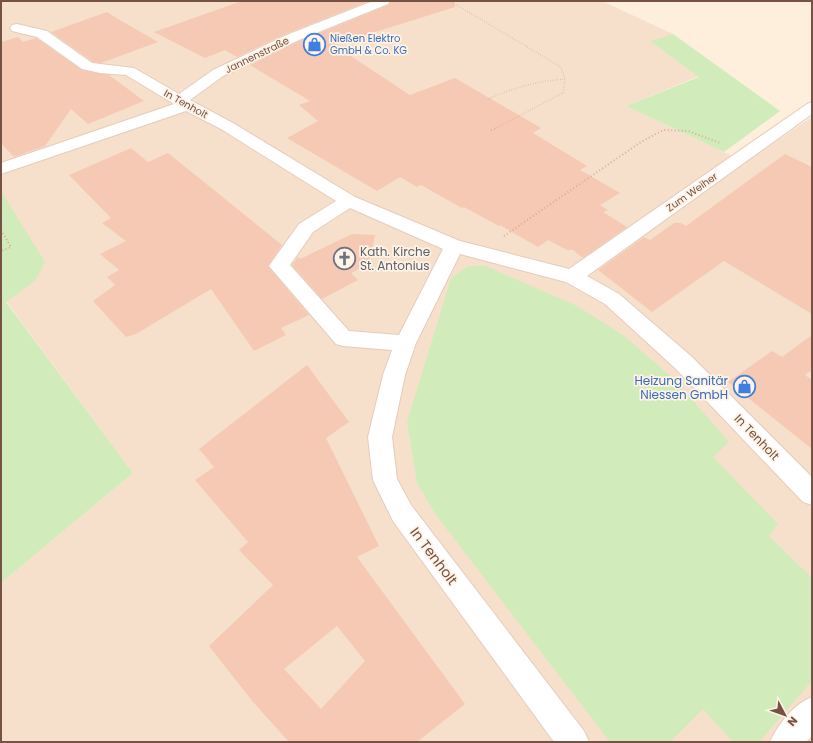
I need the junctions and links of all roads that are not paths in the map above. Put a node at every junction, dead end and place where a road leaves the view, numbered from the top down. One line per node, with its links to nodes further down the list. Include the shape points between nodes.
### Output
1 (384, 1): 3 (street, Jannenstraße, via 294,37 218,74)
2 (17, 28): 3 (street, In Tenholt, via 42,34 87,66 129,71)
3 (183, 103): 5 (street, Jannenstraße); 6 (street, In Tenholt, via 227,126)
4 (812, 106): 8 (street, Zum Weiher)
5 (1, 169)
6 (349, 201): 7 (street, In Tenholt); 9 (street, via 306,228 279,266 343,338)
7 (454, 246): 8 (street, In Tenholt); 9 (street, In Tenholt)
8 (572, 277): 10 (street, In Tenholt, via 612,299 684,363)
9 (405, 343): 12 (street, In Tenholt, via 394,375 380,437 385,480 402,513)
10 (812, 494)
11 (812, 712): 13 (street)
12 (573, 742)
13 (786, 742)

